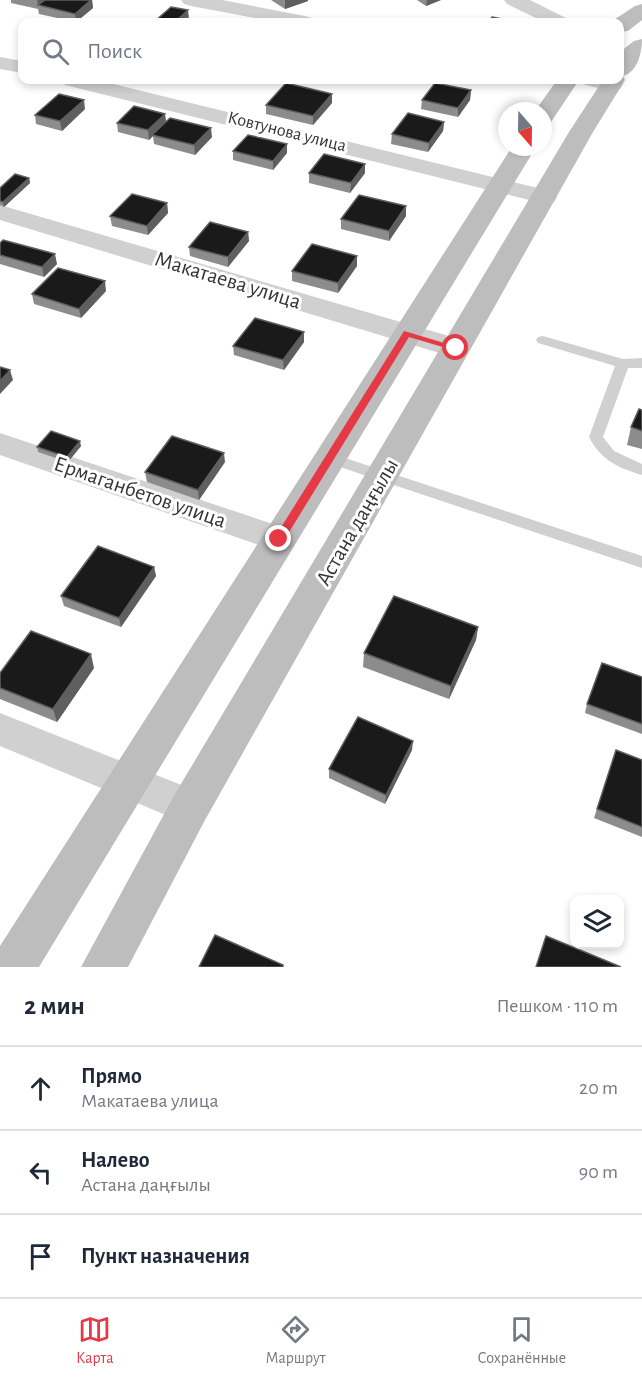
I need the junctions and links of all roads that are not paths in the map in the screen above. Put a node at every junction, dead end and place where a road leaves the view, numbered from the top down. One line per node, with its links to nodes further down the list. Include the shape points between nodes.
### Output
1 (191, 0): 4 (street)
2 (514, 0): 5 (street)
3 (642, 10): 6 (street)
4 (284, 18)
5 (551, 18)
6 (624, 23)
7 (0, 63): 8 (street)
8 (18, 66)
9 (89, 84): 14 (street, Ковтунова улица)
10 (565, 84): 12 (street)
11 (608, 84): 15 (street, Астана даңғылы)
12 (552, 104)
13 (518, 156): 14 (street)
14 (500, 185): 15 (street, Ковтунова улица); 17 (street)
15 (545, 198): 19 (street, Астана даңғылы)
16 (0, 212): 17 (street, Макатаева улица)
17 (407, 333): 19 (street, Макатаева улица); 23 (street)
18 (543, 340): 21 (lane)
19 (456, 348): 25 (street, Астана даңғылы)
20 (642, 363): 21 (lane)
21 (624, 364): 24 (lane, via 596,436 602,450 612,458)
22 (0, 444): 26 (street, Ермаганбетов улица)
23 (330, 458): 25 (lane); 26 (street)
24 (642, 470)
25 (384, 475): 27 (lane); 30 (street, Астана даңғылы)
26 (279, 539): 29 (street)
27 (642, 562)
28 (0, 729): 29 (street)
29 (128, 783): 30 (street); 31 (street)
30 (190, 807): 32 (street, Астана даңғылы)
31 (13, 967)
32 (104, 967)

